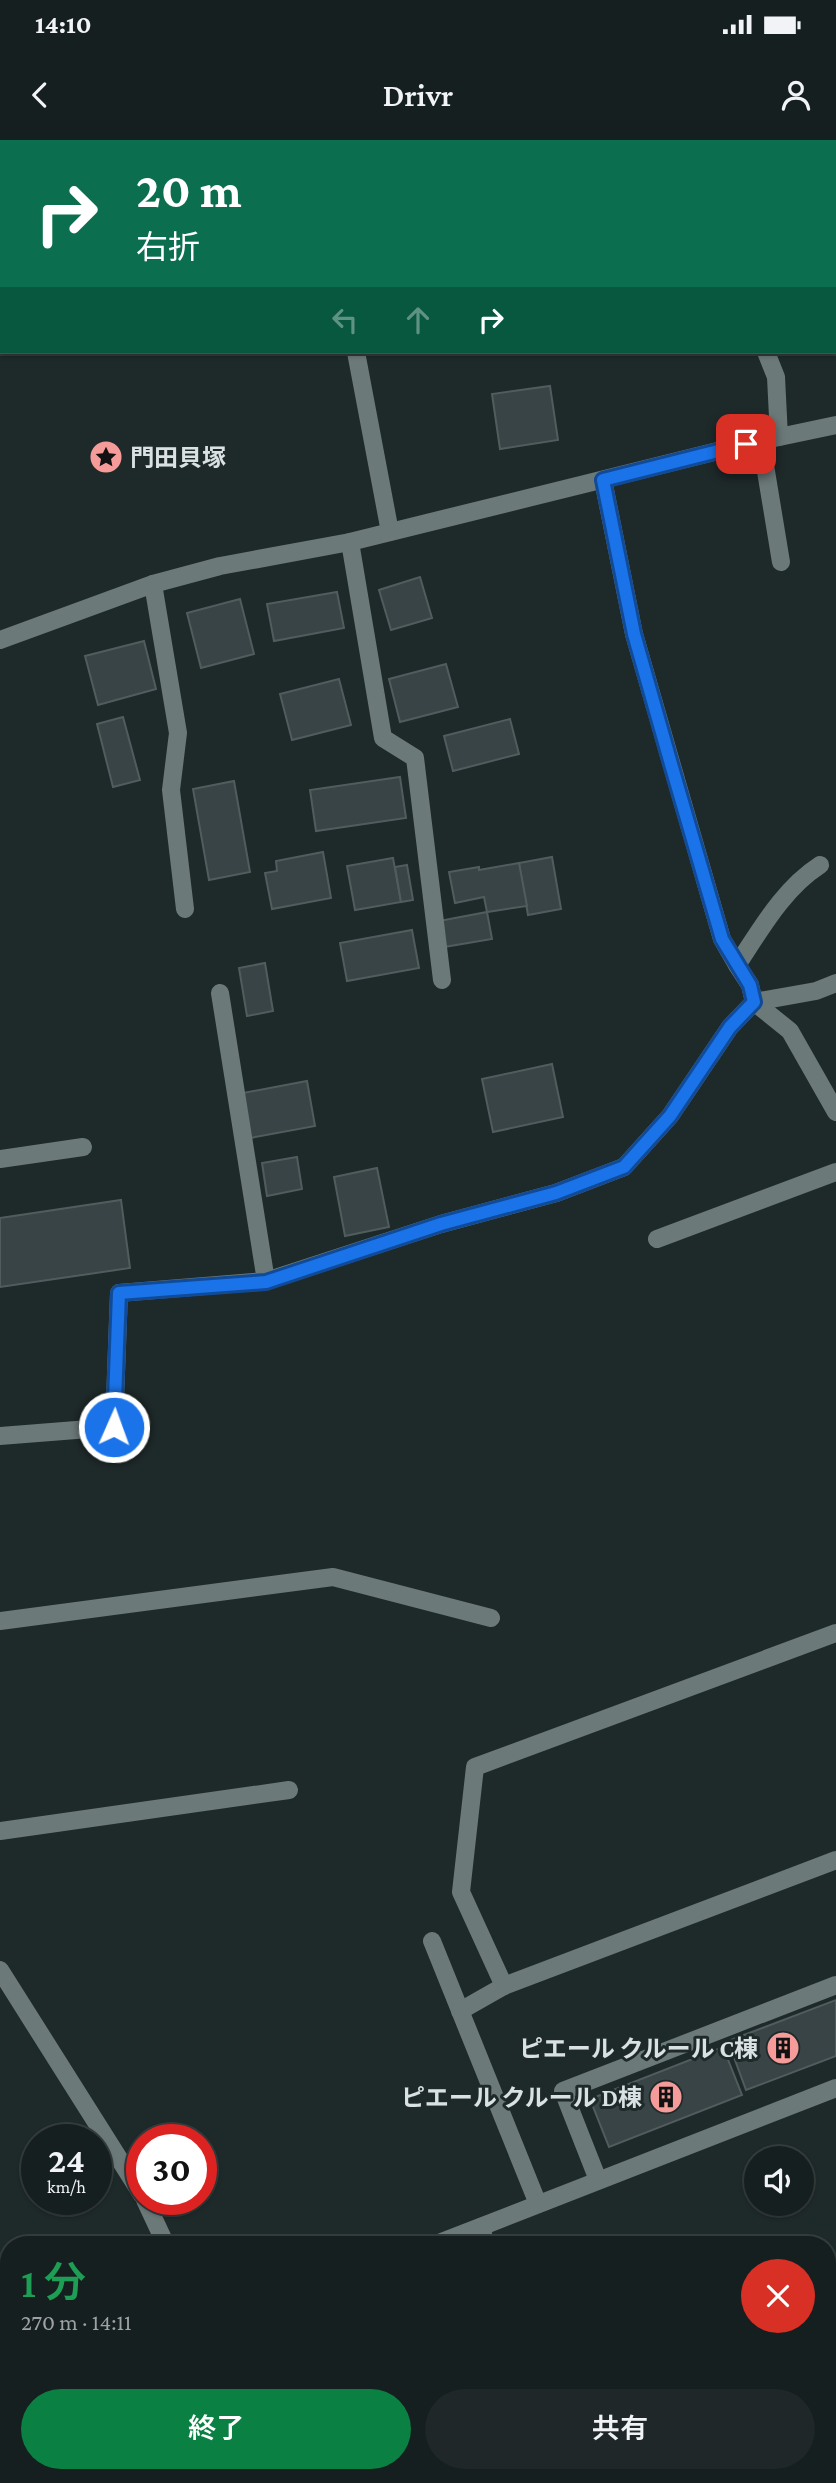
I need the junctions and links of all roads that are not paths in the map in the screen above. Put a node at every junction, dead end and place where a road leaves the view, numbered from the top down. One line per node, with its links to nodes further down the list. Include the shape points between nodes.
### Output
1 (356, 354): 6 (street)
2 (767, 354): 4 (street, via 776,377)
3 (836, 425): 4 (street)
4 (770, 439): 5 (street); 8 (street)
5 (603, 480): 6 (street); 13 (street, via 634,634 722,939)
6 (390, 532): 7 (street)
7 (350, 542): 9 (street, via 220,566); 14 (street, via 383,738 415,758)
8 (781, 562)
9 (153, 584): 10 (street); 12 (street, via 178,733 171,790)
10 (0, 640)
11 (820, 864): 13 (street, via 784,897)
12 (185, 909)
13 (737, 965): 17 (street)
14 (442, 980)
15 (836, 984): 17 (street)
16 (220, 993): 23 (street)
17 (754, 1002): 18 (street, via 790,1031); 23 (street, via 730,1027 670,1116 624,1167 556,1193 441,1224)
18 (836, 1112)
19 (83, 1147): 20 (street)
20 (0, 1159)
21 (836, 1172): 22 (street)
22 (657, 1239)
23 (266, 1282): 24 (street, via 119,1293 114,1427)
24 (0, 1436)
25 (491, 1618): 26 (street, via 333,1577)
26 (0, 1621)
27 (836, 1633): 34 (street, via 475,1767 461,1892)
28 (289, 1790): 29 (street)
29 (0, 1831)
30 (836, 1860): 34 (street)
31 (432, 1941): 35 (street)
32 (0, 1970): 37 (street)
33 (836, 1985): 38 (street, via 563,2091)
34 (504, 1986): 35 (street)
35 (460, 2011): 39 (street)
36 (836, 2088): 38 (street)
37 (126, 2170)
38 (598, 2180): 39 (street)
39 (538, 2204): 41 (street)
40 (152, 2215): 42 (street)
41 (481, 2227): 43 (street); 44 (street)
42 (162, 2236)
43 (458, 2236)
44 (484, 2236)

